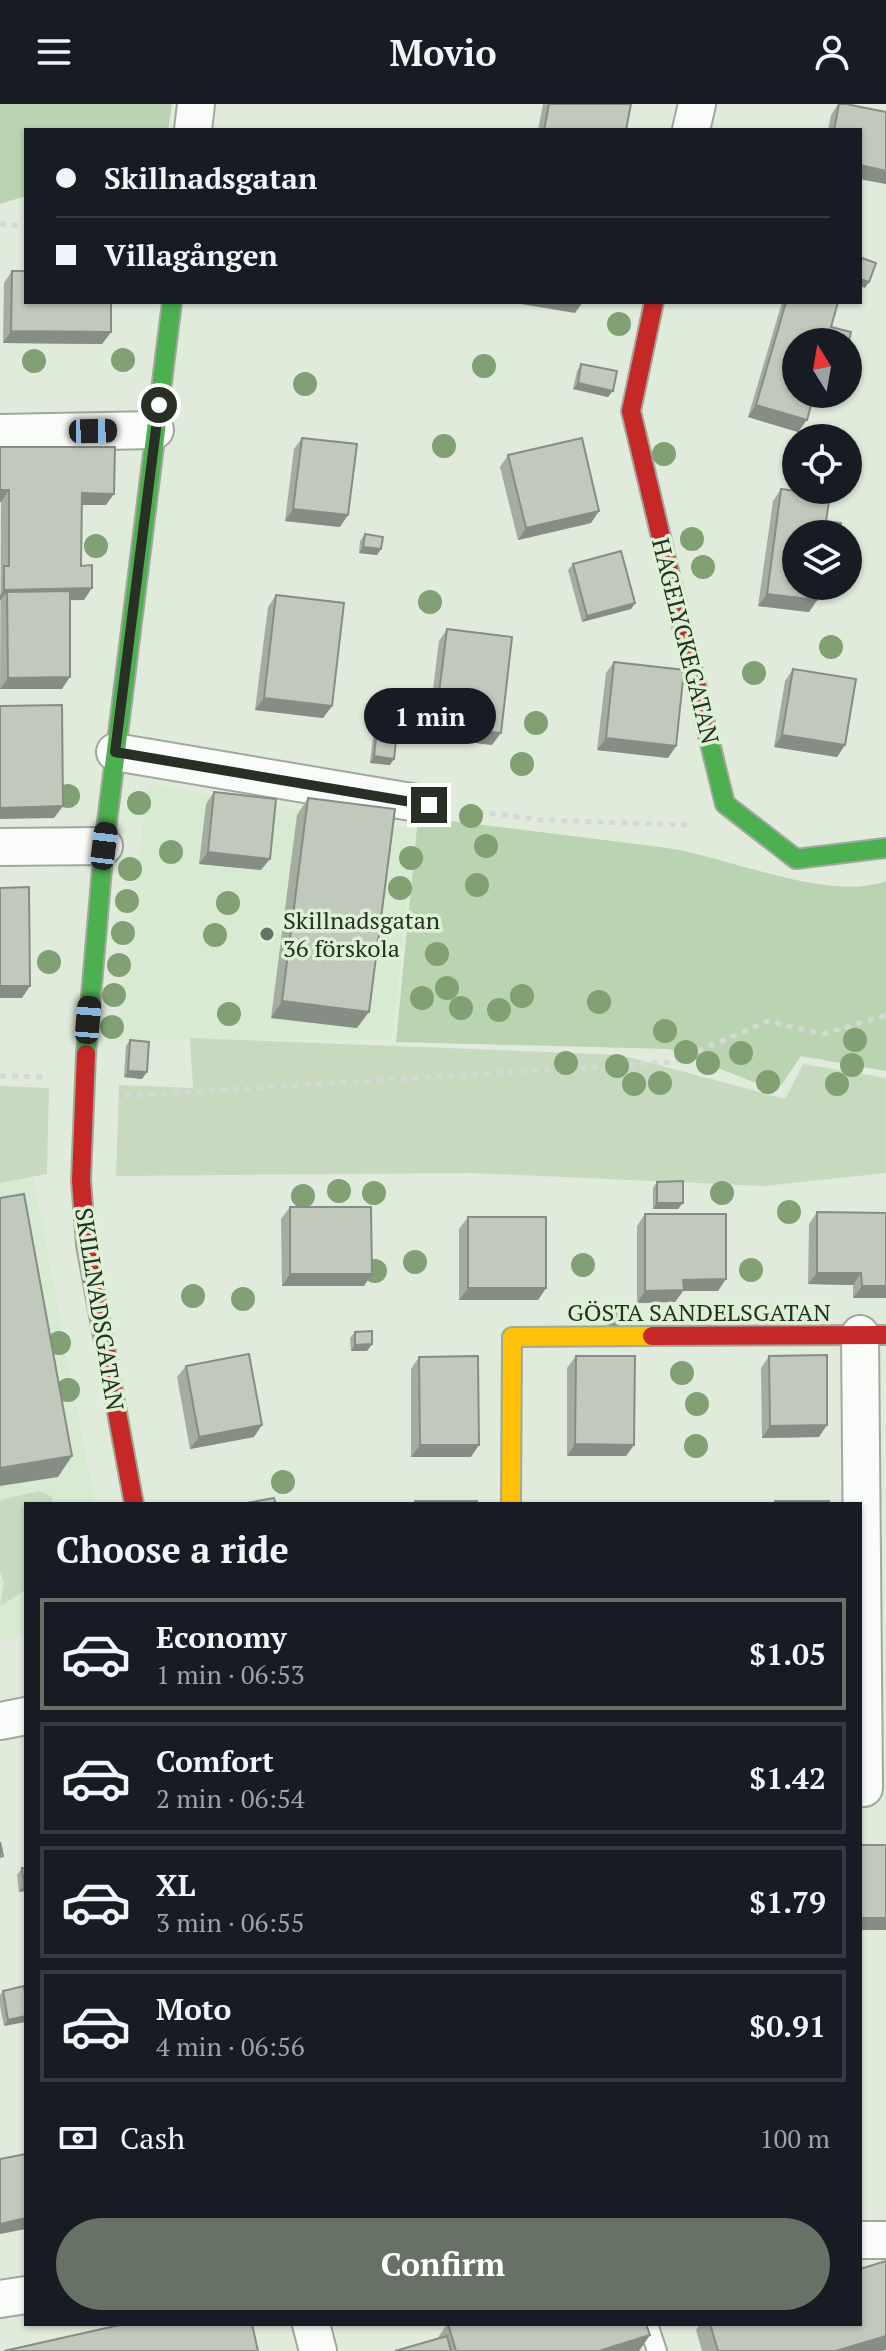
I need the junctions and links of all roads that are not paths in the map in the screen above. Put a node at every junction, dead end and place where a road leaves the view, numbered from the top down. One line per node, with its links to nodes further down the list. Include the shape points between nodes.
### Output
1 (196, 104): 3 (street)
2 (697, 104): 4 (street)
3 (193, 128)
4 (691, 128)
5 (172, 304): 7 (street, SKILLNADSGATAN)
6 (654, 304): 13 (street, HAGELYCKEGATAN, via 631,411 725,804 796,859)
7 (155, 430): 8 (street); 9 (street, SKILLNADSGATAN)
8 (0, 433)
9 (115, 752): 10 (street); 11 (street, SKILLNADSGATAN)
10 (429, 805)
11 (104, 846): 12 (street); 15 (street, SKILLNADSGATAN, via 82,1099 81,1180 86,1245)
12 (0, 847)
13 (886, 848)
14 (873, 1334): 16 (street, GÖSTA SANDELSGATAN, via 512,1337); 19 (street)
15 (134, 1502)
16 (511, 1502)
17 (24, 1716): 18 (street)
18 (0, 1721)
19 (870, 1788)
20 (862, 2240): 21 (street)
21 (886, 2240)
22 (24, 2295): 23 (street)
23 (0, 2299)
24 (312, 2326): 26 (street)
25 (649, 2326): 27 (lane)
26 (318, 2351)
27 (657, 2351)

